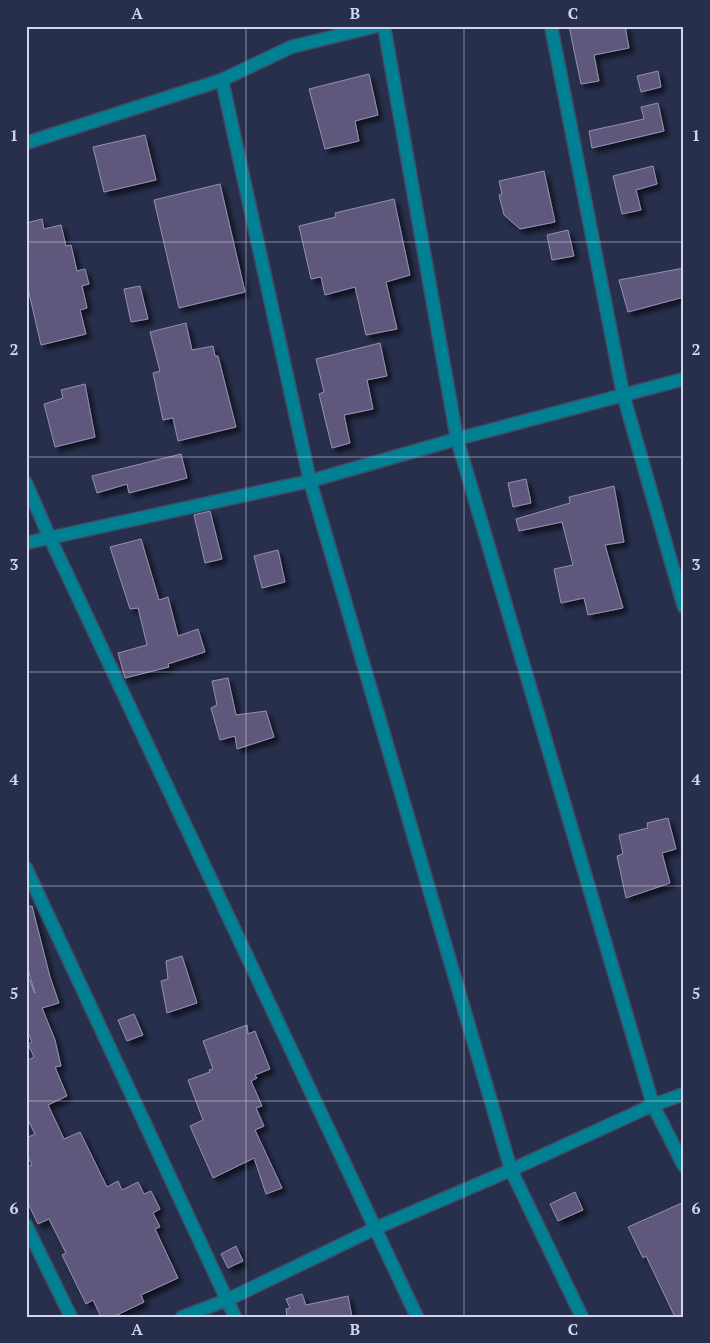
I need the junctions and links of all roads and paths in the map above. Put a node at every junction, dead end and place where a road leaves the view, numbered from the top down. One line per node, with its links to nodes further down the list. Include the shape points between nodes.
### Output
1 (377, 26): 4 (street, via 291,47)
2 (384, 26): 8 (street)
3 (551, 26): 7 (street)
4 (222, 80): 5 (street); 9 (street)
5 (26, 143)
6 (684, 379): 7 (street)
7 (623, 394): 8 (street); 13 (street)
8 (457, 439): 9 (street); 16 (street)
9 (310, 481): 11 (street); 18 (street)
10 (26, 483): 11 (street)
11 (49, 536): 12 (street); 20 (street)
12 (26, 543)
13 (684, 607)
14 (26, 868): 21 (street)
15 (684, 1094): 16 (street)
16 (653, 1105): 17 (street); 18 (street)
17 (684, 1166)
18 (511, 1170): 20 (street); 26 (street)
19 (26, 1225): 22 (street)
20 (376, 1228): 21 (street); 25 (street)
21 (227, 1300): 23 (street); 24 (street)
22 (71, 1317)
23 (182, 1317)
24 (235, 1317)
25 (417, 1317)
26 (582, 1317)

